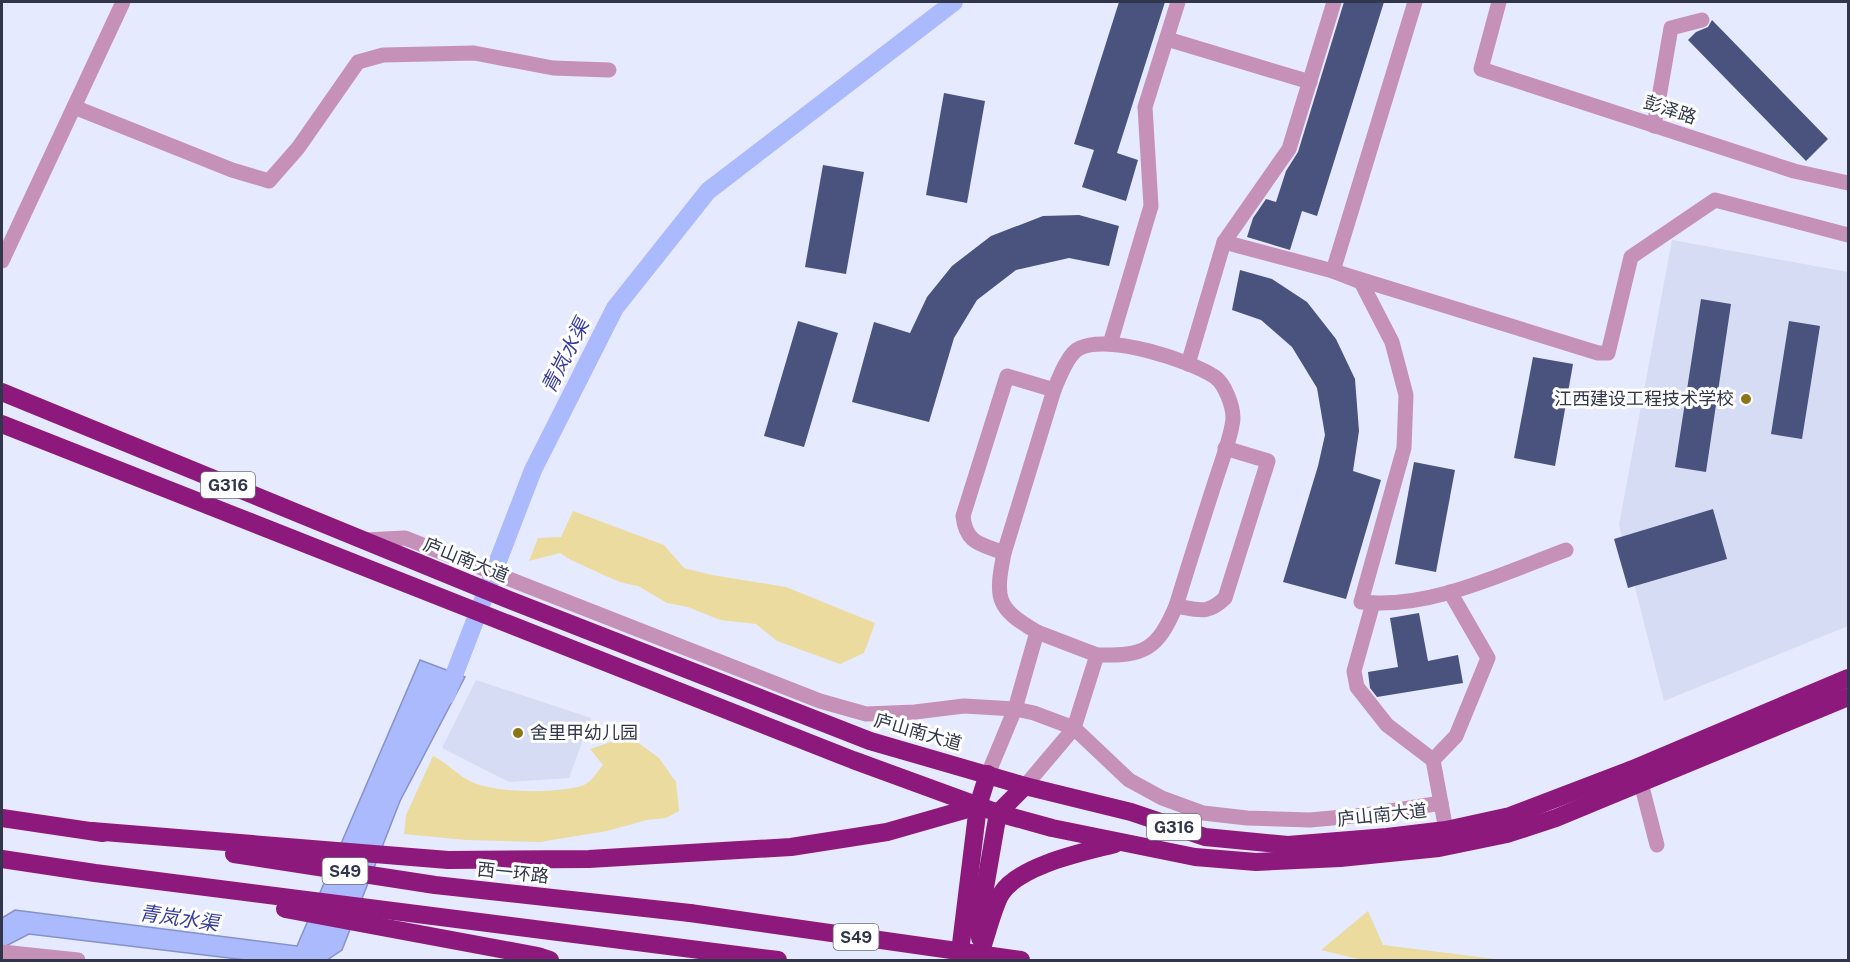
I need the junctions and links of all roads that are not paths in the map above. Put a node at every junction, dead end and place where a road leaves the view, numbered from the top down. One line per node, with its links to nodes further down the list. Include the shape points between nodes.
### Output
1 (123, 2): 10 (street)
2 (1178, 2): 7 (street)
3 (1334, 2): 9 (street)
4 (1415, 2): 16 (street)
5 (1499, 2): 11 (street, 彭泽路, via 1480,69)
6 (1702, 20): 11 (street, via 1671,28)
7 (1167, 39): 9 (street); 17 (street, via 1145,107 1151,206)
8 (609, 70): 10 (street, via 554,68 474,53 383,55 358,62 298,148 269,181)
9 (1310, 82): 14 (street, via 1289,149)
10 (74, 107): 15 (street)
11 (1654, 126): 12 (street, 彭泽路, via 1794,171)
12 (1848, 183)
13 (1848, 235): 16 (street, via 1715,200 1631,257 1608,353)
14 (1224, 242): 16 (street); 18 (street)
15 (2, 261)
16 (1333, 271): 27 (street, via 1361,282 1392,342 1406,395 1404,448 1360,602)
17 (1110, 344): 18 (street, via 1132,346); 19 (street, via 1100,342 1078,348)
18 (1188, 364): 22 (street, via 1217,378 1228,396 1233,417)
19 (1054, 390): 25 (street); 25 (street, via 1007,376 966,505 964,529 972,540)
20 (2, 392): 23 (highway, 庐山南大道 / G316)
21 (2, 424): 40 (highway, G316)
22 (1225, 448): 28 (street); 28 (street, via 1268,461 1233,576 1226,598 1215,608 1202,611)
23 (363, 540): 33 (street, via 405,538 820,701 866,714 964,706); 36 (highway, 庐山南大道 / G316, via 870,741)
24 (1566, 550): 26 (street)
25 (1004, 553): 29 (street, via 999,578 1001,602 1013,618)
26 (1450, 592): 27 (street); 35 (street, via 1488,658 1456,736)
27 (1372, 603): 35 (street, via 1354,671 1357,687 1387,725)
28 (1176, 606): 30 (street, via 1165,631 1150,647 1127,656)
29 (1037, 632): 30 (street); 33 (street)
30 (1097, 655): 34 (street)
31 (1848, 678): 43 (highway, 庐山南大道 / G316, via 1510,816)
32 (1848, 697): 37 (highway, G316)
33 (1016, 709): 34 (street); 36 (street)
34 (1074, 728): 38 (street); 39 (street, via 1129,780 1203,813 1310,820)
35 (1432, 760): 39 (street)
36 (988, 774): 38 (highway, 庐山南大道 / G316); 40 (highway)
37 (1641, 783): 45 (highway, G316, via 1507,834 1439,848 1256,862 1196,857); 46 (street)
38 (1025, 786): 41 (highway); 43 (highway, 庐山南大道 / G316, via 1131,812 1205,837 1288,845)
39 (1441, 803): 43 (street)
40 (978, 806): 41 (highway, G316); 44 (highway, via 887,832 791,847 589,859 448,860); 54 (highway)
41 (998, 813): 45 (highway, G316); 50 (highway, via 980,922)
42 (2, 818): 44 (highway, 西一环路 / S49)
43 (1446, 830)
44 (92, 831): 55 (highway, 西一环路 / S49, bridge, via 435,885 690,913)
45 (1120, 842): 50 (highway, via 1055,860 1020,877 1001,894)
46 (1657, 845)
47 (2, 859): 48 (highway, S49)
48 (95, 873): 52 (highway); 53 (highway, S49)
49 (2, 952): 51 (street)
50 (980, 956)
51 (78, 960)
52 (550, 960)
53 (778, 960)
54 (959, 960)
55 (1021, 960)

